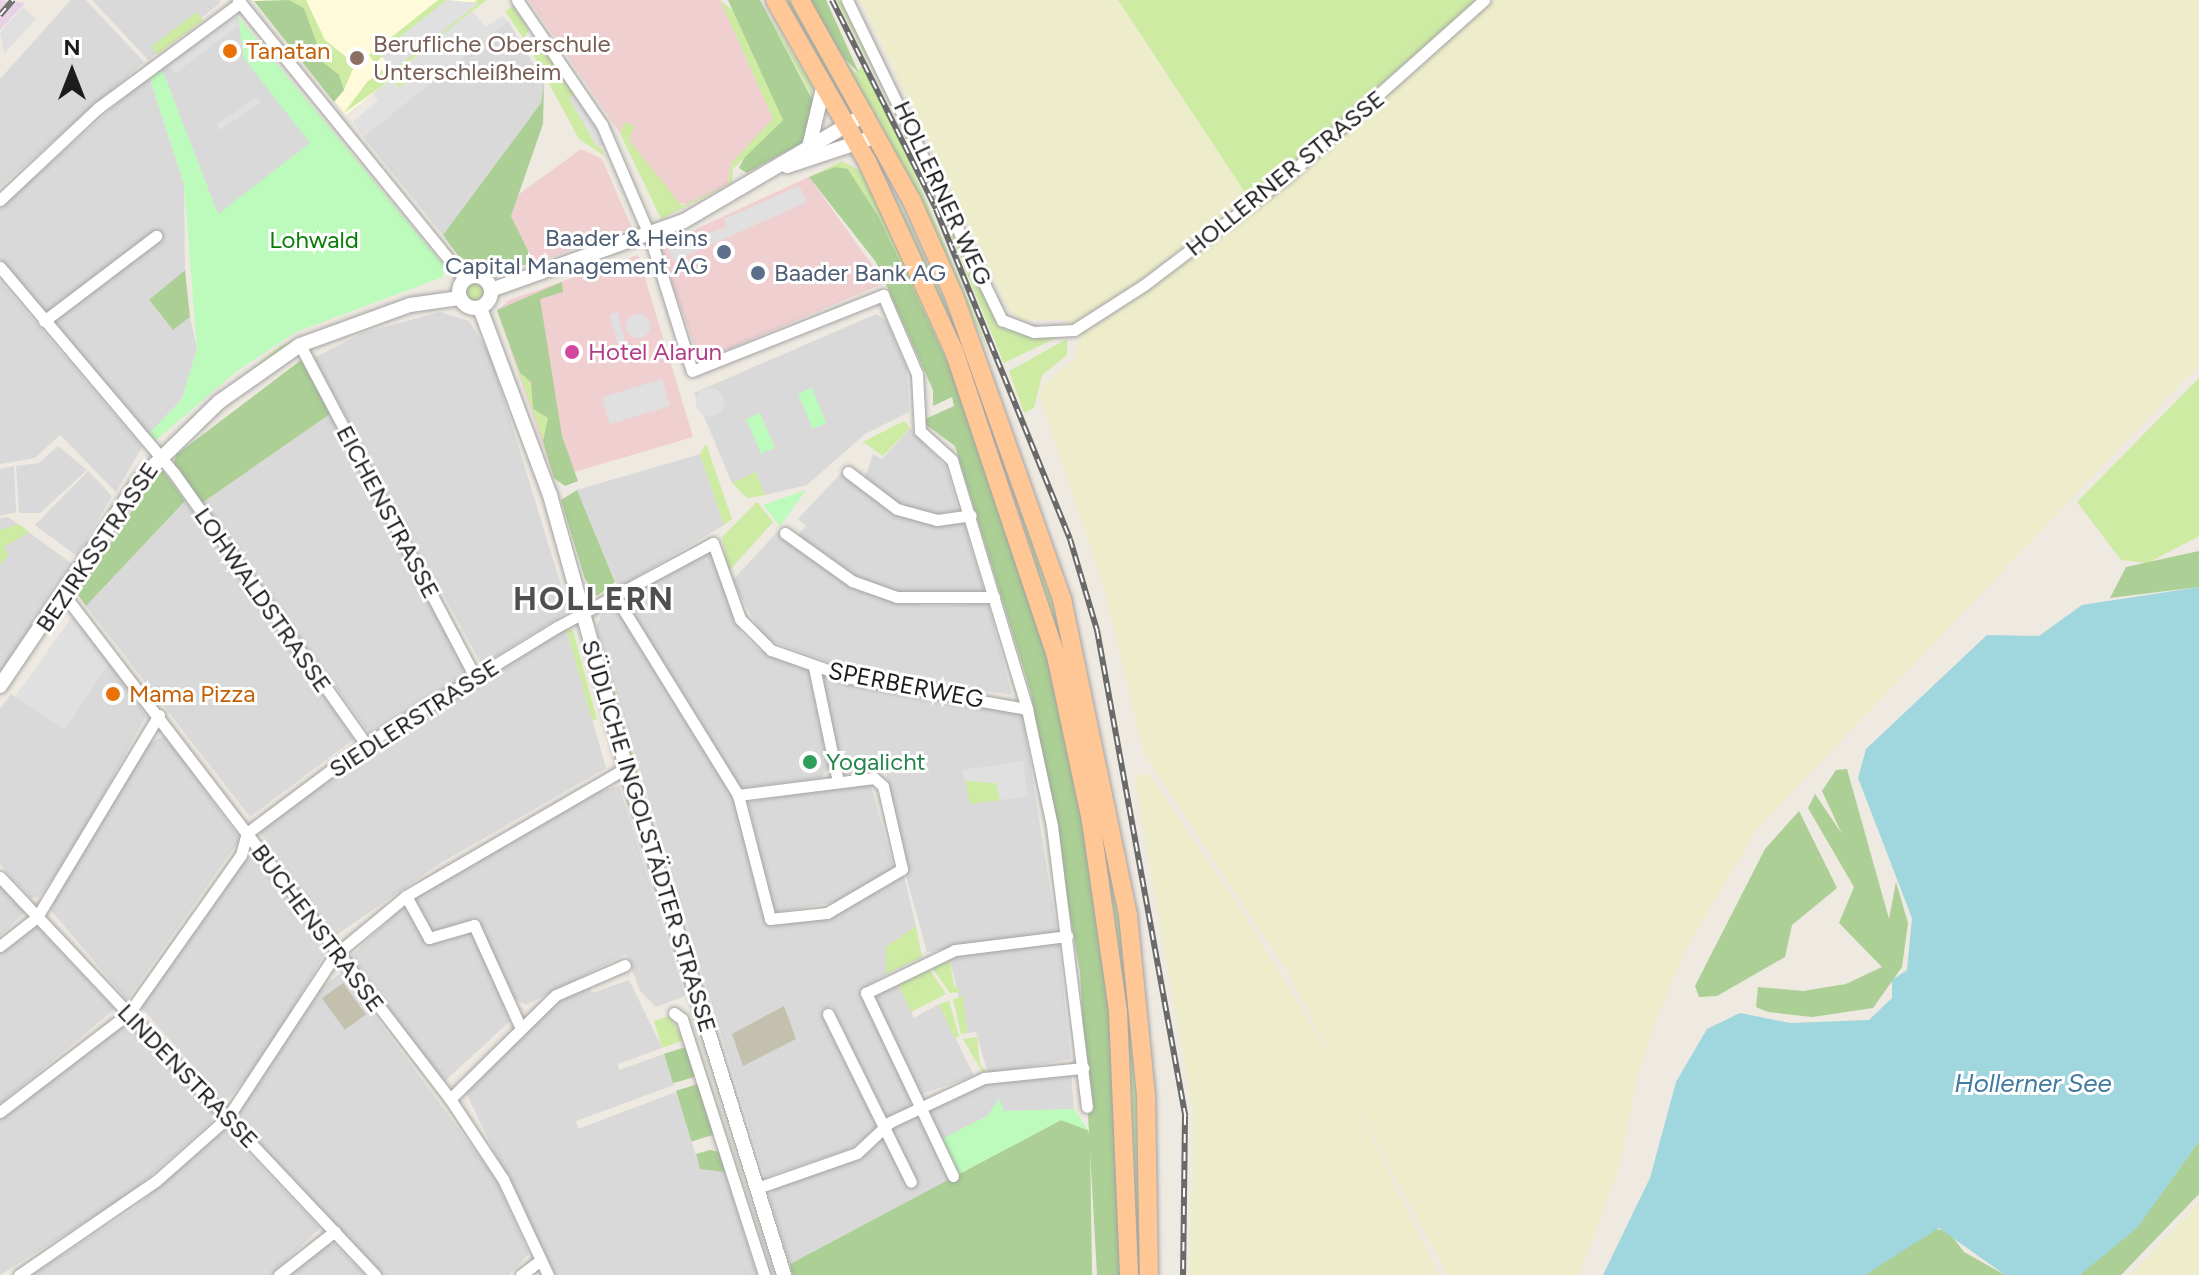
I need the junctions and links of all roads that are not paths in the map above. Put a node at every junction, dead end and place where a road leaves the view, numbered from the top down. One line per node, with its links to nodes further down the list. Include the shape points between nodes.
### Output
1 (517, 0): 16 (street, via 602,125)
2 (775, 0): 7 (main road)
3 (800, 0): 8 (main road)
4 (847, 0): 23 (street, HOLLERNER WEG, via 1002,320 1034,332)
5 (1484, 0): 23 (street, HOLLERNER STRASSE, via 1285,178)
6 (239, 2): 14 (street, via 98,108); 18 (street)
7 (824, 83): 9 (main road); 11 (street, via 822,116)
8 (866, 114): 9 (street); 10 (main road)
9 (848, 126): 11 (street); 12 (main road)
10 (877, 136): 12 (street); 75 (main road, via 949,284 1011,439 1086,690 1139,1005)
11 (809, 147): 13 (street)
12 (858, 147): 13 (street); 74 (main road, via 984,427 1065,696 1118,1011)
13 (784, 167): 16 (street)
14 (0, 200)
15 (156, 236): 22 (street)
16 (650, 237): 19 (street); 27 (street, via 697,374 883,295 917,374 920,431 952,460)
17 (0, 267): 22 (street, LOHWALDSTRASSE)
18 (465, 279): 19 (street, via 481,277); 20 (street)
19 (491, 290): 21 (street)
20 (459, 298): 21 (street); 24 (street, BEZIRKSSTRASSE, via 397,309)
21 (480, 308): 33 (street, SÜDLICHE INGOLSTÄDTER STRASSE, via 516,391)
22 (44, 321): 25 (street, LOHWALDSTRASSE)
23 (1074, 330)
24 (300, 345): 25 (street, BEZIRKSSTRASSE); 35 (street, EICHENSTRASSE)
25 (159, 456): 30 (street, BEZIRKSSTRASSE); 39 (street, LOHWALDSTRASSE)
26 (848, 472): 27 (street, via 897,509 937,520)
27 (971, 515): 31 (street)
28 (785, 533): 31 (street, via 830,569 891,596 943,602)
29 (713, 543): 32 (street, SIEDLERSTRASSE); 34 (street, SPERBERWEG, via 747,631)
30 (65, 596): 36 (street, BEZIRKSSTRASSE); 38 (street, BUCHENSTRASSE)
31 (994, 597): 37 (street)
32 (617, 599): 33 (street, SIEDLERSTRASSE); 42 (street)
33 (583, 616): 35 (street, SIEDLERSTRASSE); 40 (street, SÜDLICHE INGOLSTÄDTER STRASSE)
34 (814, 667): 37 (street, SPERBERWEG); 41 (street)
35 (476, 679): 39 (street, SIEDLERSTRASSE)
36 (0, 686)
37 (1027, 709): 47 (street)
38 (159, 715): 43 (street, BUCHENSTRASSE); 46 (street)
39 (366, 744): 43 (street, SIEDLERSTRASSE)
40 (626, 768): 45 (street); 64 (street, SÜDLICHE INGOLSTÄDTER STRASSE)
41 (838, 782): 42 (street); 42 (street, via 880,781 902,869 827,913 778,920 763,906)
42 (738, 795)
43 (247, 833): 49 (street, BUCHENSTRASSE); 51 (street, SIEDLERSTRASSE, via 241,855)
44 (0, 877): 46 (street, LINDENSTRASSE)
45 (406, 896): 49 (street); 54 (street, via 429,938 474,925)
46 (37, 917): 48 (street); 51 (street, LINDENSTRASSE)
47 (1067, 936): 55 (street); 58 (street, via 955,950 868,988 866,998)
48 (0, 946)
49 (335, 955): 56 (street, BUCHENSTRASSE); 60 (street)
50 (625, 965): 54 (street, via 556,995)
51 (129, 1013): 59 (street, SIEDLERSTRASSE); 60 (street, LINDENSTRASSE)
52 (674, 1013): 72 (street, via 682,1019)
53 (828, 1014): 61 (street)
54 (519, 1024): 56 (street)
55 (1083, 1068): 57 (street); 58 (street, via 984,1078)
56 (450, 1099): 66 (street, BUCHENSTRASSE, via 503,1179)
57 (1087, 1107)
58 (920, 1108): 61 (street); 62 (street)
59 (0, 1112)
60 (228, 1117): 65 (street, LINDENSTRASSE); 67 (street, via 156,1181)
61 (885, 1127): 63 (street); 64 (street, via 857,1153)
62 (953, 1176)
63 (911, 1182)
64 (757, 1188): 73 (street, SÜDLICHE INGOLSTÄDTER STRASSE)
65 (335, 1231): 68 (street); 69 (street, LINDENSTRASSE)
66 (541, 1260): 70 (street); 71 (street, BUCHENSTRASSE)
67 (19, 1275)
68 (279, 1275)
69 (375, 1275)
70 (521, 1275)
71 (548, 1275)
72 (764, 1275)
73 (784, 1275)
74 (1129, 1275)
75 (1149, 1275)

